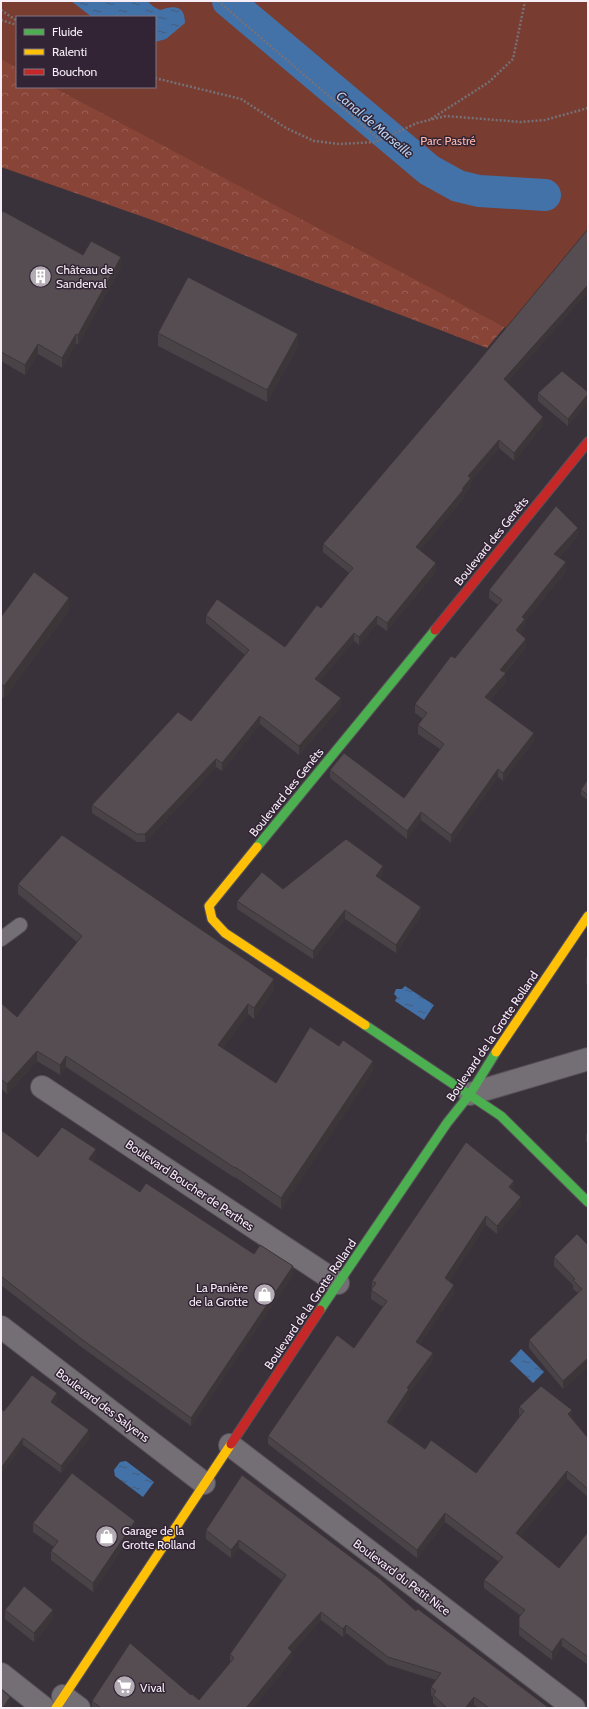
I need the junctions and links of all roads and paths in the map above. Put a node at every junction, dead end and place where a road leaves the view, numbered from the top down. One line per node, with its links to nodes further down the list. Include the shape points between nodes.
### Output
1 (218, 1): 10 (path)
2 (525, 1): 9 (path, via 513,59 489,82)
3 (1, 10): 5 (path)
4 (1, 20): 6 (path)
5 (16, 20)
6 (16, 25)
7 (156, 78): 10 (path, via 241,99 286,128 314,140 339,144)
8 (588, 108): 9 (path, via 545,120 521,122 446,116)
9 (428, 121): 10 (path)
10 (381, 140)
11 (588, 442): 17 (street, Boulevard des Genêts, via 210,906 212,919 225,933)
12 (588, 916): 17 (street, Boulevard de la Grotte Rolland)
13 (20, 925): 14 (lane)
14 (1, 939)
15 (588, 1059): 17 (street)
16 (42, 1087): 19 (street, Boulevard Boucher de Perthes)
17 (470, 1094): 18 (street, Boulevard des Genêts, via 501,1116); 19 (street, Boulevard de la Grotte Rolland, via 447,1122)
18 (588, 1202)
19 (338, 1282): 21 (street, Boulevard de la Grotte Rolland)
20 (1, 1327): 22 (street, Boulevard des Salyens)
21 (230, 1446): 22 (street, Boulevard de la Grotte Rolland); 26 (street, Boulevard du Petit Nice)
22 (204, 1483): 24 (street, Boulevard de la Grotte Rolland)
23 (1, 1674): 25 (street)
24 (66, 1704)
25 (44, 1708)
26 (574, 1708)

